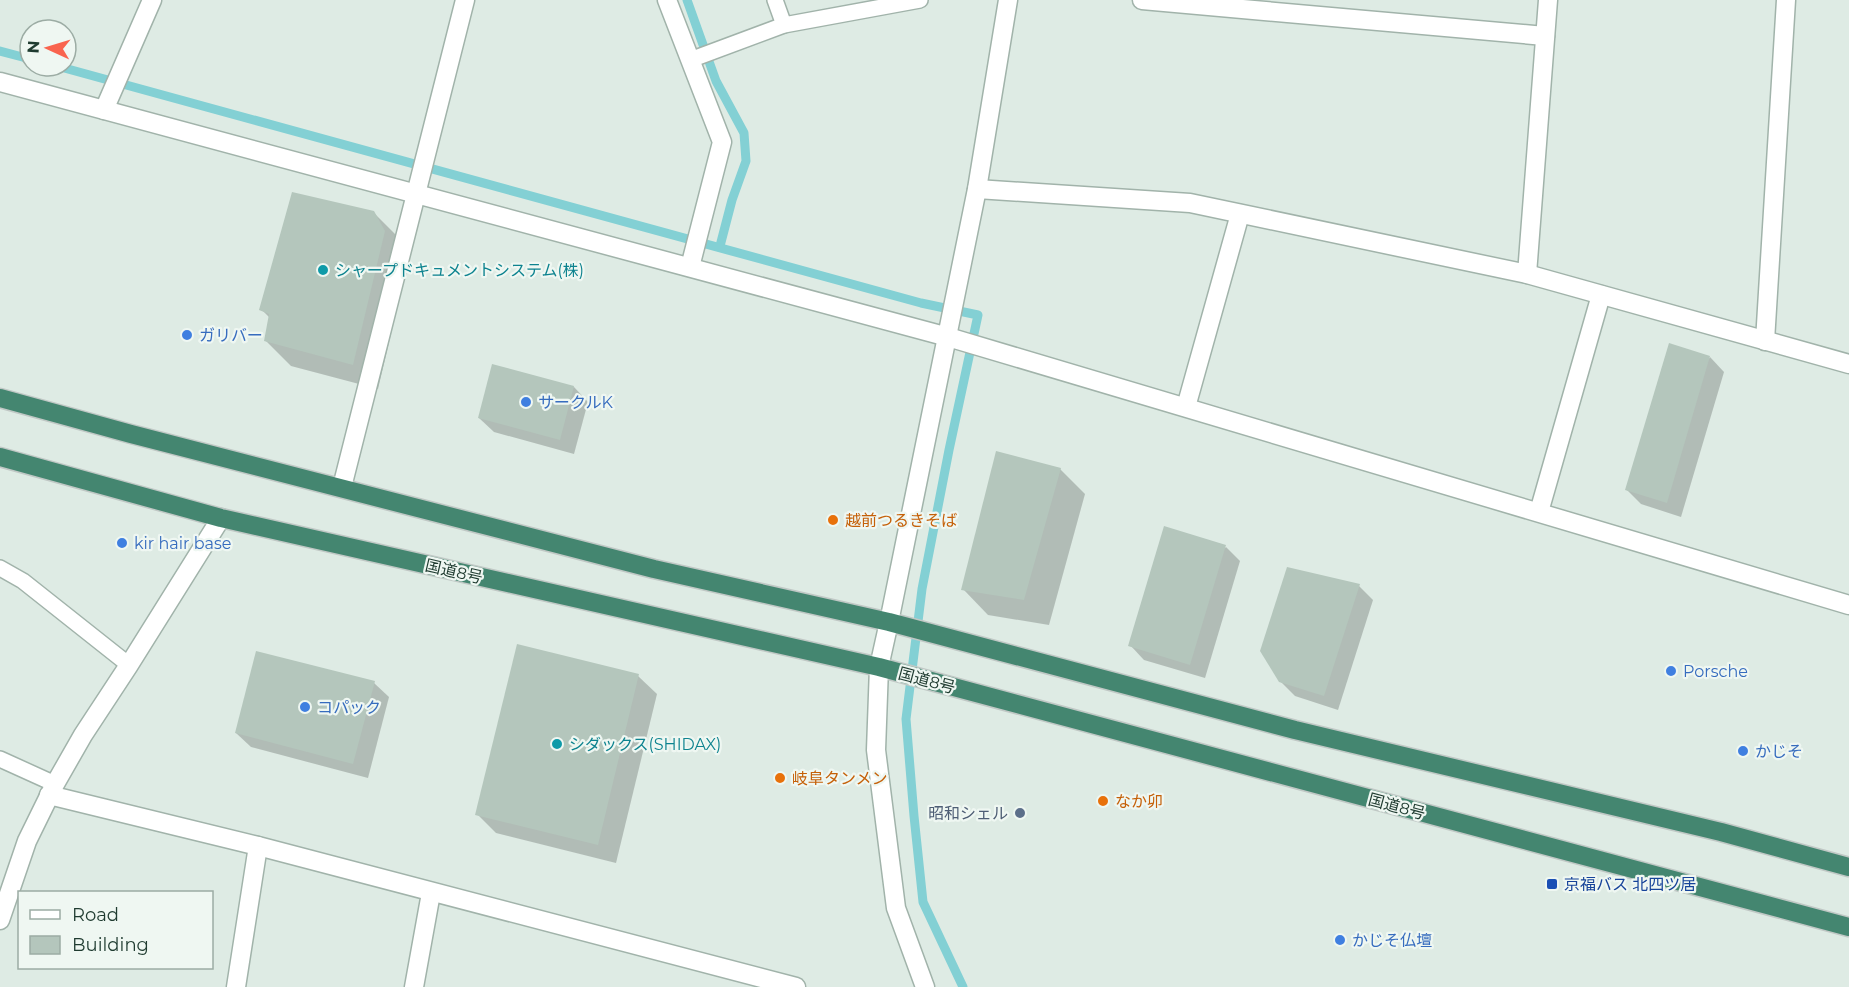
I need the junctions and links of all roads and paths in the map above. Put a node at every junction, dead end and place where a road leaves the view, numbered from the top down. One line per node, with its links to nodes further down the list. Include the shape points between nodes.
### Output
1 (152, 0): 14 (street)
2 (465, 0): 16 (street)
3 (667, 0): 12 (street)
4 (775, 0): 10 (lane)
5 (921, 0): 10 (lane)
6 (1008, 0): 15 (street)
7 (1142, 0): 11 (street)
8 (1548, 0): 11 (street)
9 (1786, 0): 22 (street)
10 (784, 25): 12 (lane)
11 (1545, 36): 19 (street)
12 (690, 60): 18 (street, via 722,142)
13 (0, 82): 14 (street)
14 (104, 110): 16 (street)
15 (977, 189): 17 (street, via 1190,203); 21 (street)
16 (417, 194): 18 (street); 27 (street)
17 (1240, 213): 19 (street); 25 (street)
18 (690, 267): 21 (street)
19 (1527, 274): 20 (street)
20 (1601, 295): 22 (street); 28 (street)
21 (948, 337): 25 (street); 32 (street)
22 (1766, 341): 23 (street)
23 (1849, 364)
24 (0, 398): 27 (highway)
25 (1186, 408): 28 (street)
26 (0, 457): 29 (highway, 国道8号)
27 (342, 487): 32 (highway, via 654,569)
28 (1539, 512): 31 (street)
29 (221, 518): 33 (street); 34 (highway, 国道8号)
30 (0, 568): 33 (lane, via 23,581)
31 (1849, 605)
32 (889, 622): 34 (street); 38 (highway, via 1295,730 1721,832)
33 (129, 665): 36 (street)
34 (879, 667): 42 (highway, 国道8号); 46 (street, via 876,750 896,908)
35 (0, 759): 36 (lane)
36 (52, 789): 37 (street); 39 (street)
37 (258, 846): 40 (street); 43 (street)
38 (1849, 867)
39 (4, 893): 41 (street)
40 (431, 893): 44 (street); 45 (street)
41 (0, 920)
42 (1849, 927)
43 (236, 987)
44 (414, 987)
45 (796, 987)
46 (925, 987)

